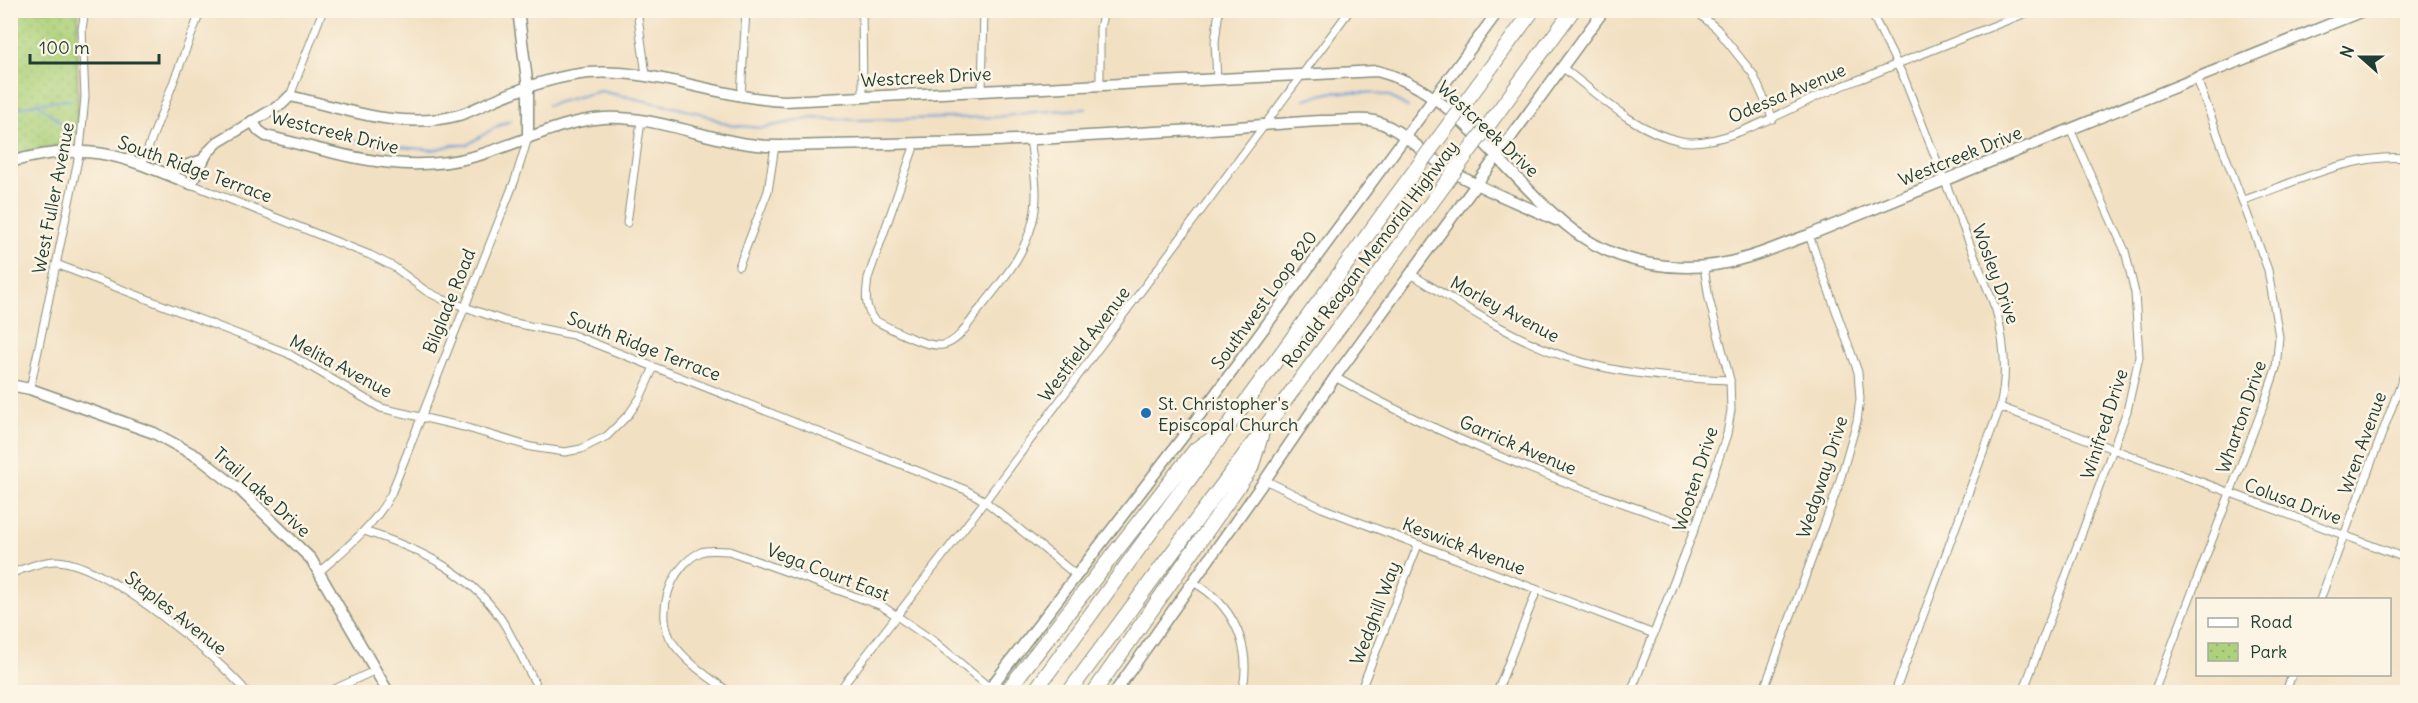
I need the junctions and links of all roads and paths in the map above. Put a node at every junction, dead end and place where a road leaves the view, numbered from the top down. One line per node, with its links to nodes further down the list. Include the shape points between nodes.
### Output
1 (85, 10): 43 (street, West Fuller Avenue, via 85,97)
2 (201, 10): 48 (street)
3 (323, 10): 29 (street)
4 (518, 10): 27 (street, Bilglade Road)
5 (637, 10): 22 (street)
6 (746, 10): 32 (street)
7 (862, 10): 30 (street)
8 (984, 10): 28 (street)
9 (1104, 10): 26 (street)
10 (1219, 10): 25 (street, via 1215,42)
11 (1350, 10): 23 (street, Westfield Avenue)
12 (1499, 10): 31 (street, Southwest Loop 820)
13 (1533, 10): 71 (highway, Ronald Reagan Memorial Highway, bridge)
14 (1573, 10): 70 (highway, Ronald Reagan Memorial Highway, bridge)
15 (1604, 10): 21 (street)
16 (1695, 10): 33 (street, via 1717,29 1753,74)
17 (1870, 10): 20 (street, Wosley Drive)
18 (2034, 10): 20 (street, Odessa Avenue)
19 (2365, 10): 24 (street, Westcreek Drive)
20 (1897, 64): 33 (street, Odessa Avenue); 50 (street, Wosley Drive)
21 (1562, 68): 33 (street, Odessa Avenue, via 1624,115 1681,141 1713,139); 44 (street)
22 (646, 75): 27 (street, Westcreek Drive, via 588,73); 32 (street, Westcreek Drive)
23 (1302, 75): 25 (street, Westcreek Drive); 31 (street, Westcreek Drive, via 1377,71 1400,77); 36 (street, Westfield Avenue)
24 (2197, 79): 37 (street, Westcreek Drive); 53 (street, Wharton Drive)
25 (1217, 80): 26 (street, Westcreek Drive)
26 (1100, 85): 28 (street, Westcreek Drive)
27 (528, 88): 29 (street, Westcreek Drive, via 459,115 418,121 389,120); 39 (street, Bilglade Road)
28 (982, 91): 30 (street, Westcreek Drive)
29 (290, 96): 35 (street, Westcreek Drive)
30 (863, 96): 32 (street, Westcreek Drive, via 785,101)
31 (1434, 96): 38 (street, Southwest Loop 820); 44 (street, Westcreek Drive)
32 (741, 97)
33 (1773, 119)
34 (641, 121): 39 (street, Westcreek Drive, via 589,120); 42 (street, Westcreek Drive, via 728,141); 54 (street)
35 (252, 122): 39 (street, Westcreek Drive, via 267,136 404,165 463,159); 46 (street, Westcreek Drive, via 218,142)
36 (1266, 124): 38 (street, Westcreek Drive, via 1370,120); 40 (street, Westcreek Drive); 75 (street, Westfield Avenue)
37 (2070, 129): 50 (street, Westcreek Drive); 72 (street, Winifred Drive, via 2125,251 2135,293 2139,357 2134,391)
38 (1405, 137): 52 (street, Westcreek Drive, via 1434,162); 83 (street, Southwest Loop 820)
39 (528, 138): 61 (street, Bilglade Road)
40 (1030, 138): 41 (street, Westcreek Drive); 41 (street, via 1036,194 1034,218 1024,247 998,287 956,338 942,345 895,330 868,313 868,278)
41 (915, 144): 42 (street, Westcreek Drive)
42 (775, 146): 58 (street, via 768,192)
43 (80, 150): 47 (street, South Ridge Terrace); 48 (street, South Ridge Terrace); 57 (street, West Fuller Avenue)
44 (1497, 156): 52 (street); 55 (street, Westcreek Drive)
45 (2408, 158): 53 (street, via 2360,161)
46 (203, 160): 49 (street); 51 (street, Westcreek Drive)
47 (10, 162)
48 (142, 164): 49 (street, South Ridge Terrace)
49 (164, 173): 51 (street, South Ridge Terrace)
50 (1944, 180): 56 (street, Westcreek Drive); 68 (street, Wosley Drive, via 2002,333 2006,368)
51 (191, 184): 61 (street, South Ridge Terrace, via 370,255 426,291)
52 (1476, 184): 55 (street, Westcreek Drive); 60 (street)
53 (2244, 200): 74 (street, Wharton Drive, via 2268,270 2278,355)
54 (627, 223)
55 (1564, 224): 59 (street, Westcreek Drive, via 1615,256 1660,266)
56 (1809, 235): 59 (street, Westcreek Drive, via 1744,259); 109 (street, Wedgway Drive, via 1858,372 1860,399 1838,487)
57 (56, 264): 67 (street, West Fuller Avenue); 69 (street, Melita Avenue, via 287,354 381,408)
58 (739, 266)
59 (1704, 267): 65 (street, Wooten Drive)
60 (1411, 274): 64 (street); 65 (street, Morley Avenue, via 1469,310 1565,357 1617,370)
61 (464, 308): 63 (street, South Ridge Terrace, via 573,335); 69 (street, Bilglade Road)
62 (2408, 364): 78 (street, Wren Avenue)
63 (654, 367): 69 (street, Melita Avenue, via 640,398 619,426 581,450 531,447); 75 (street, South Ridge Terrace, via 966,490)
64 (1335, 377): 73 (street); 76 (street, Garrick Avenue, via 1548,476)
65 (1730, 380): 76 (street, Wooten Drive, via 1731,410 1726,435)
66 (10, 385): 67 (street, Trail Lake Drive)
67 (30, 389): 81 (street, Trail Lake Drive, via 154,433 198,458 292,538)
68 (2000, 407): 72 (street, Colusa Drive); 110 (street, Wosley Drive)
69 (421, 415): 77 (street, Bilglade Road, via 391,494)
70 (1263, 427): 102 (highway, Ronald Reagan Memorial Highway); 103 (highway, via 1251,468)
71 (1223, 433): 100 (highway, via 1196,449); 101 (highway, Ronald Reagan Memorial Highway)
72 (2113, 450): 74 (street, Colusa Drive); 111 (street, Winifred Drive)
73 (1265, 480): 79 (street, Keswick Avenue, via 1322,508); 84 (street)
74 (2230, 493): 78 (street, Colusa Drive); 112 (street, Wharton Drive)
75 (985, 501): 83 (street, South Ridge Terrace); 87 (street, Westfield Avenue)
76 (1695, 528): 88 (street, Wooten Drive)
77 (364, 531): 81 (street, Bilglade Road); 97 (street, via 432,558 468,582 505,626)
78 (2344, 536): 80 (street, Colusa Drive); 86 (street, Wren Avenue)
79 (1418, 545): 85 (street, Keswick Avenue); 106 (street, Wedghill Way)
80 (2408, 559)
81 (318, 573): 89 (street, Trail Lake Drive)
82 (10, 574): 94 (street, Staples Avenue, via 53,560 105,577 192,641)
83 (1076, 575): 92 (street, Southwest Loop 820)
84 (1193, 582): 104 (street); 105 (street, via 1221,604 1238,630 1245,657)
85 (1537, 590): 88 (street, Keswick Avenue); 107 (street)
86 (2321, 598)
87 (897, 615): 92 (street, Vega Court East, via 935,642); 98 (street, Vega Court East, via 882,606 729,551 702,551 677,576 667,594 663,619 682,655); 99 (street, Westfield Avenue)
88 (1654, 634): 108 (street, Wooten Drive)
89 (376, 670): 95 (street); 96 (street, Trail Lake Drive)
90 (2292, 676): 113 (street)
91 (10, 686): 93 (street)
92 (989, 691)
93 (14, 693)
94 (247, 693)
95 (328, 693)
96 (388, 693)
97 (540, 693)
98 (729, 693)
99 (838, 693)
100 (1006, 693)
101 (1034, 693)
102 (1068, 693)
103 (1094, 693)
104 (1115, 693)
105 (1242, 693)
106 (1360, 693)
107 (1497, 693)
108 (1631, 693)
109 (1762, 693)
110 (1895, 693)
111 (2023, 693)
112 (2154, 693)
113 (2286, 693)

